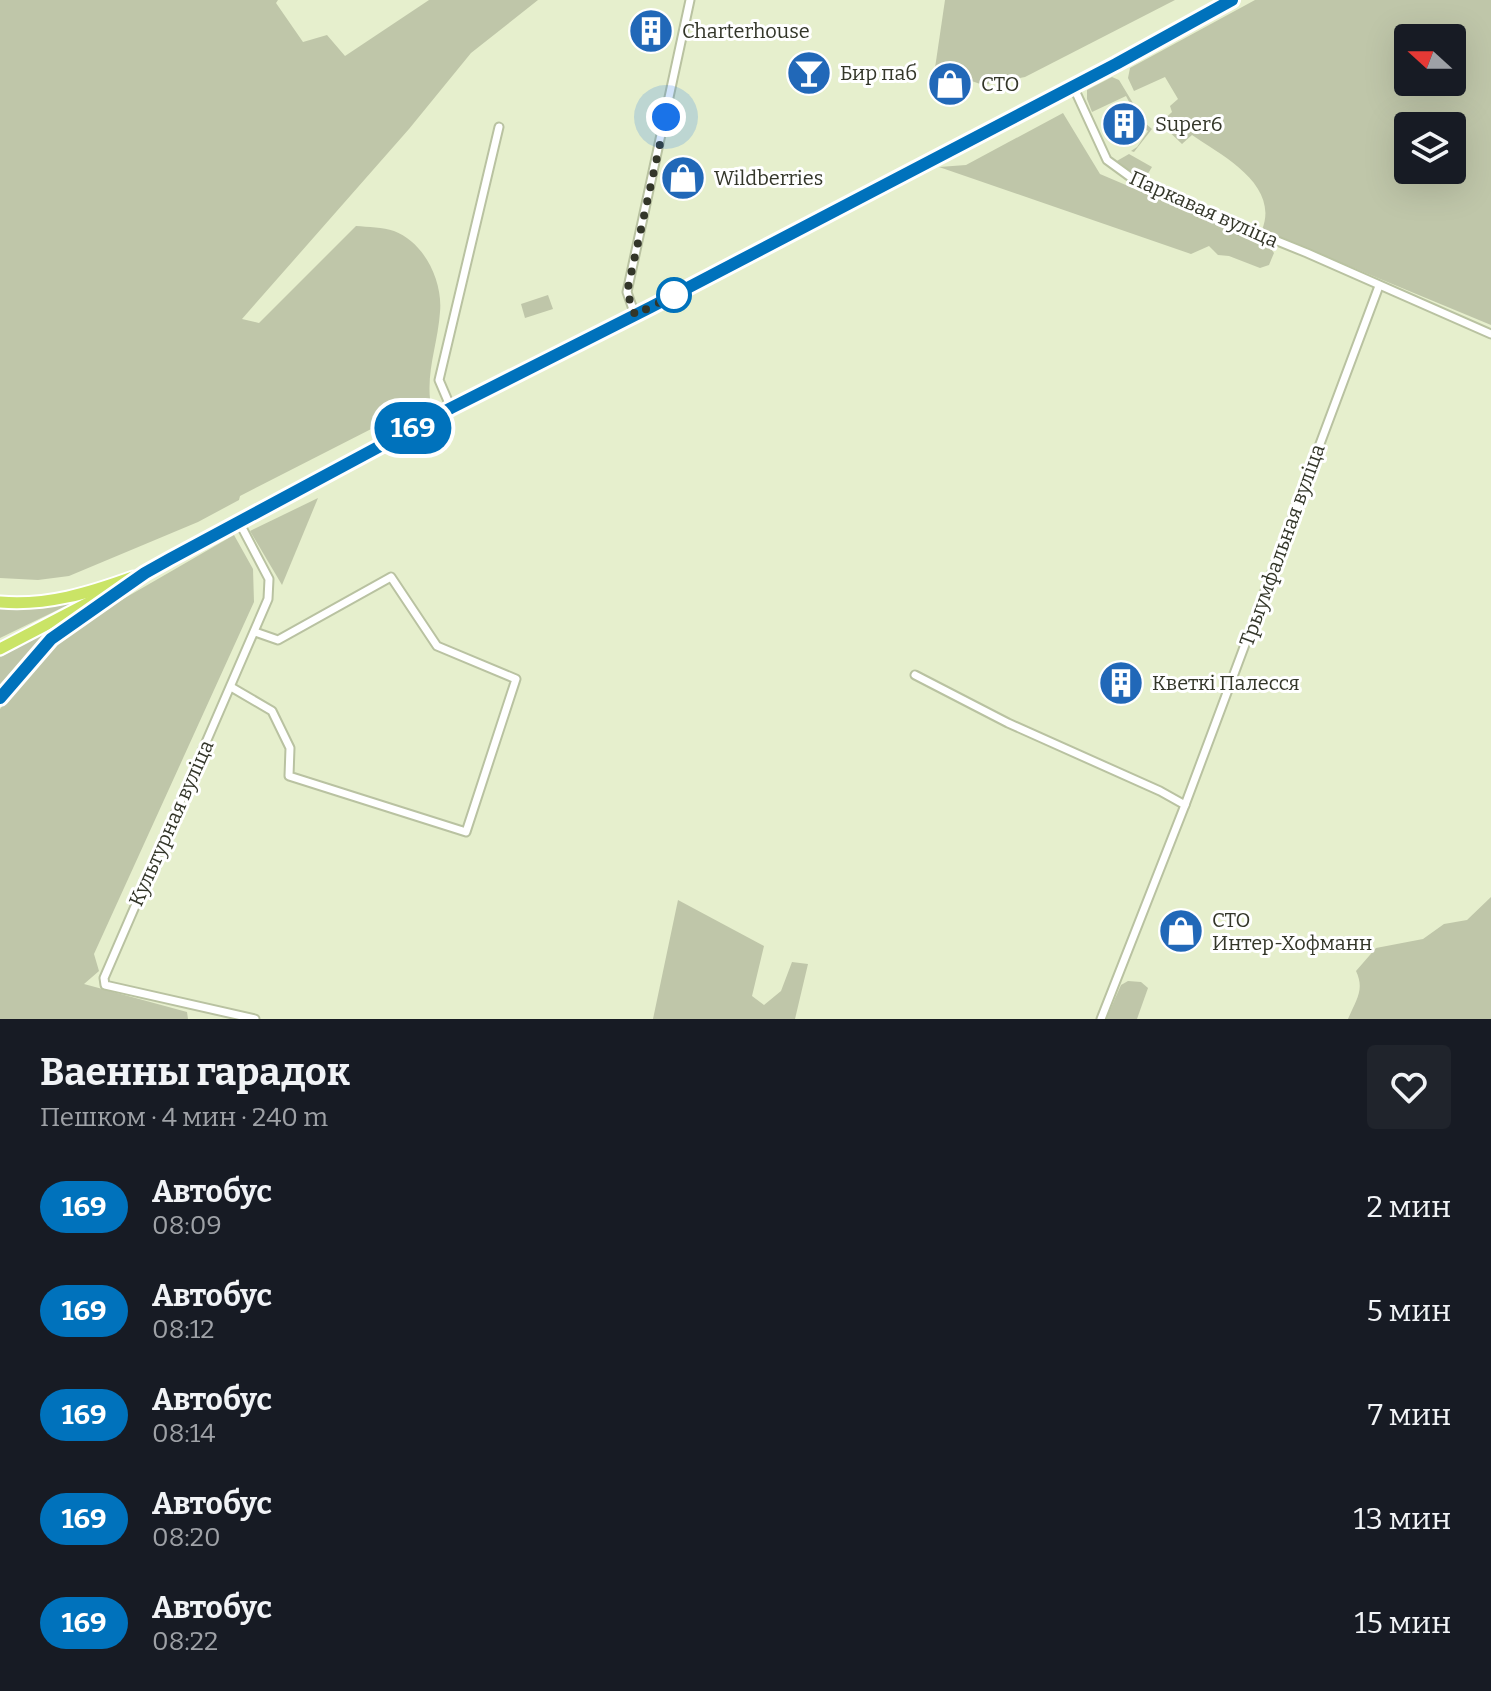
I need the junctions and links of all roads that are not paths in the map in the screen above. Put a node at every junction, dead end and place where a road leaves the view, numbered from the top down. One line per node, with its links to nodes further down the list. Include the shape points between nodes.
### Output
1 (690, 0): 6 (street, via 627,292)
2 (1232, 0): 3 (main road)
3 (1073, 86): 5 (street, Паркавая вуліца, via 1104,155 1125,176); 6 (main road)
4 (499, 127): 8 (street, via 439,380)
5 (1379, 286): 7 (street, Паркавая вуліца); 17 (street, Трыумфальная вуліца)
6 (635, 315): 8 (main road)
7 (1491, 334)
8 (451, 408): 9 (main road)
9 (238, 520): 10 (main road); 12 (street, Культурная вуліца, via 269,579 268,599)
10 (145, 573): 11 (highway, via 80,596); 13 (highway); 16 (highway, via 51,639)
11 (0, 602)
12 (255, 632): 15 (street, Культурная вуліца); 15 (street, via 278,640 391,577 437,646 516,679 466,832 289,776 290,748 272,711)
13 (0, 649)
14 (915, 675): 17 (street)
15 (231, 687): 18 (street, Культурная вуліца, via 105,985)
16 (0, 698)
17 (1185, 805): 19 (street, Трыумфальная вуліца)
18 (255, 1019)
19 (1101, 1019)

